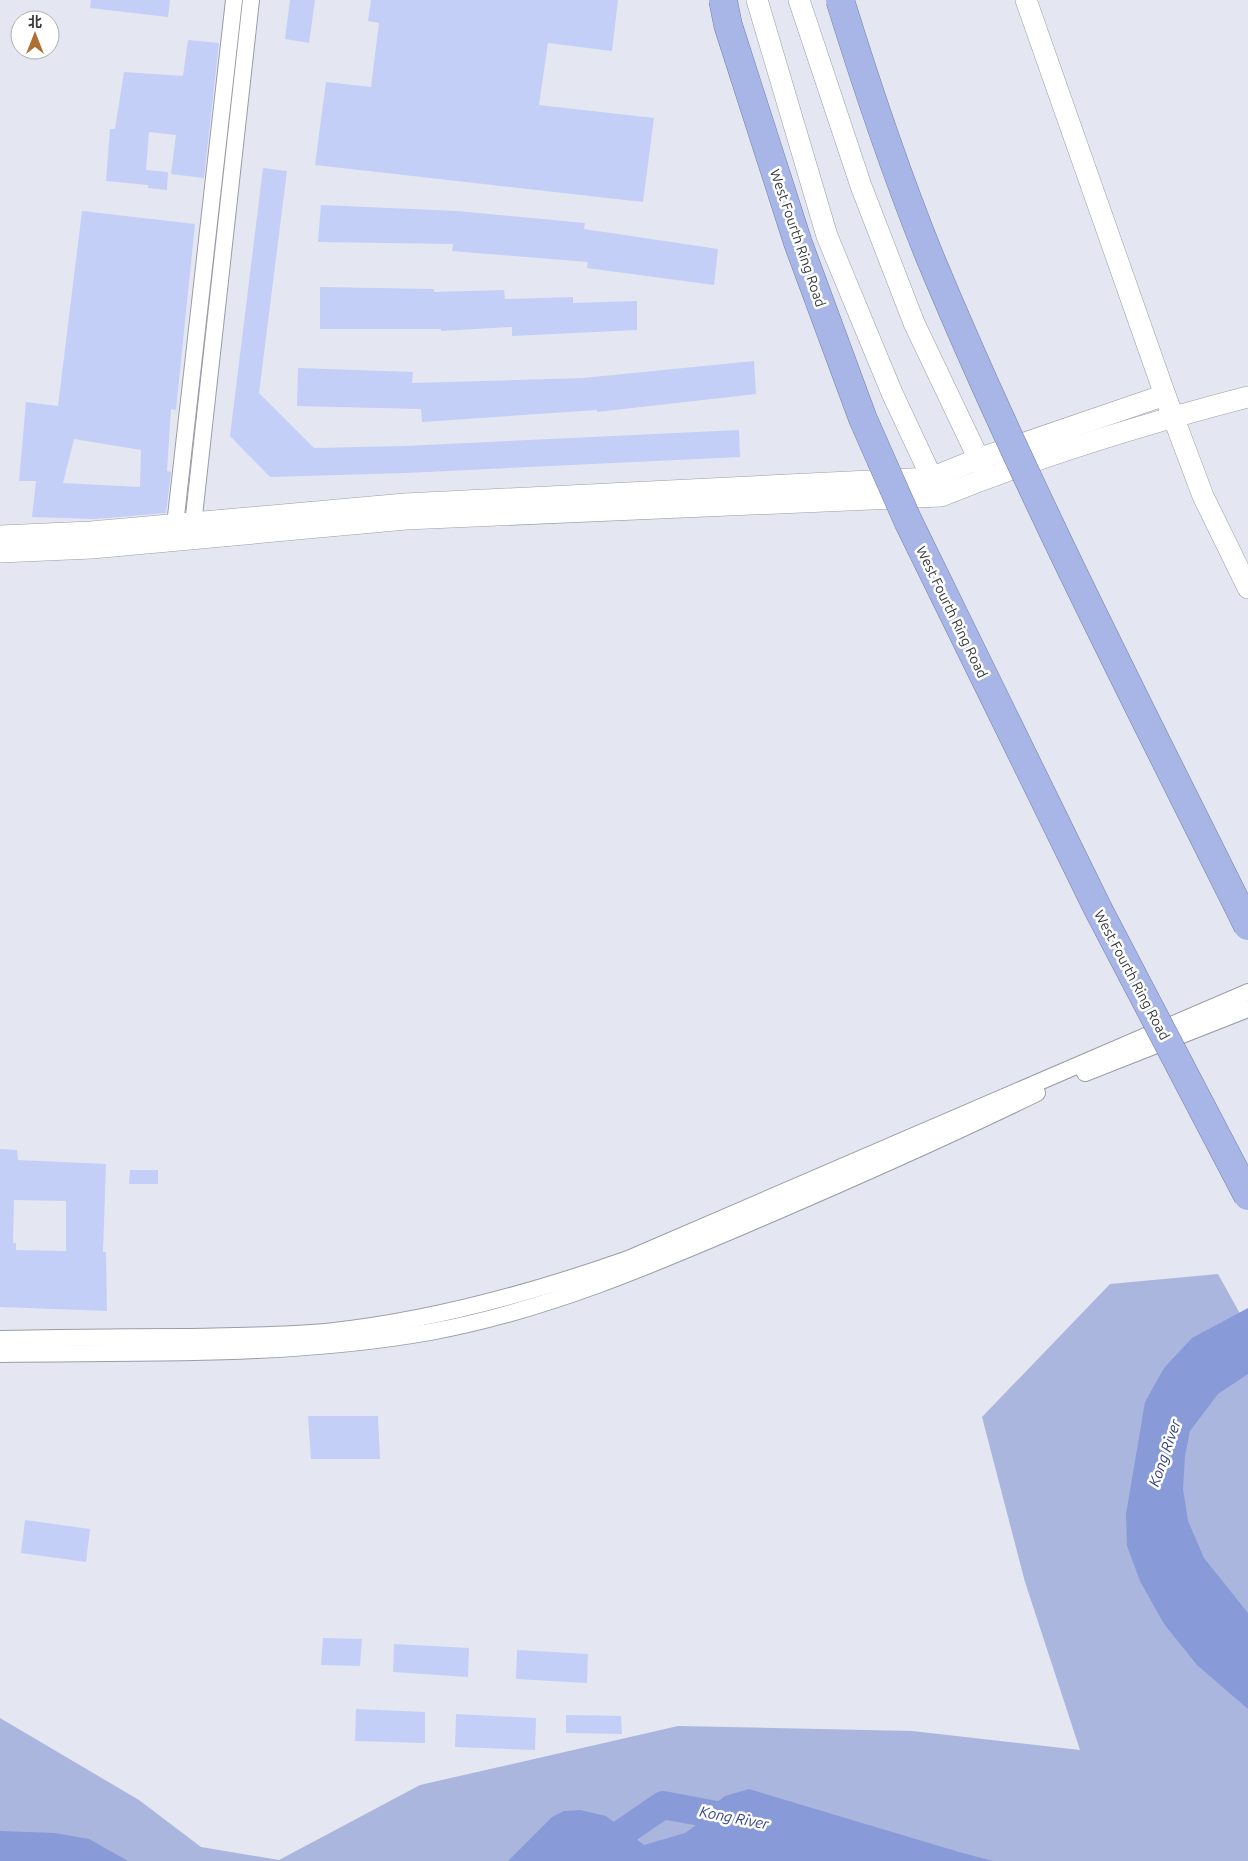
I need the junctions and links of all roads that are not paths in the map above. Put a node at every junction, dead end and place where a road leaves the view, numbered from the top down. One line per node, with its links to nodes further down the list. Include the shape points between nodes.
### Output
1 (234, 0): 13 (street)
2 (251, 0): 13 (street)
3 (723, 0): 20 (highway, West Fourth Ring Road, bridge, via 798,243 870,436 908,521 1098,909)
4 (758, 0): 12 (street, via 827,236 892,393)
5 (799, 0): 11 (street, via 861,186 914,323)
6 (840, 0): 17 (highway, bridge, via 928,252 989,392 1111,654)
7 (1026, 0): 8 (street)
8 (1165, 395): 10 (street); 11 (street)
9 (1248, 397): 10 (street)
10 (1173, 416): 11 (street); 16 (street, via 1203,496)
11 (983, 468): 12 (street)
12 (936, 487): 13 (street)
13 (183, 531): 14 (street); 15 (street, via 67,549)
14 (0, 536)
15 (0, 552)
16 (1248, 588)
17 (1248, 926)
18 (1248, 992): 21 (street, via 628,1259 485,1304 428,1317 326,1332)
19 (1248, 1009): 22 (street, via 1046,1089 948,1137 633,1274 489,1319 431,1332 327,1347)
20 (1248, 1196)
21 (0, 1339)
22 (0, 1354)

